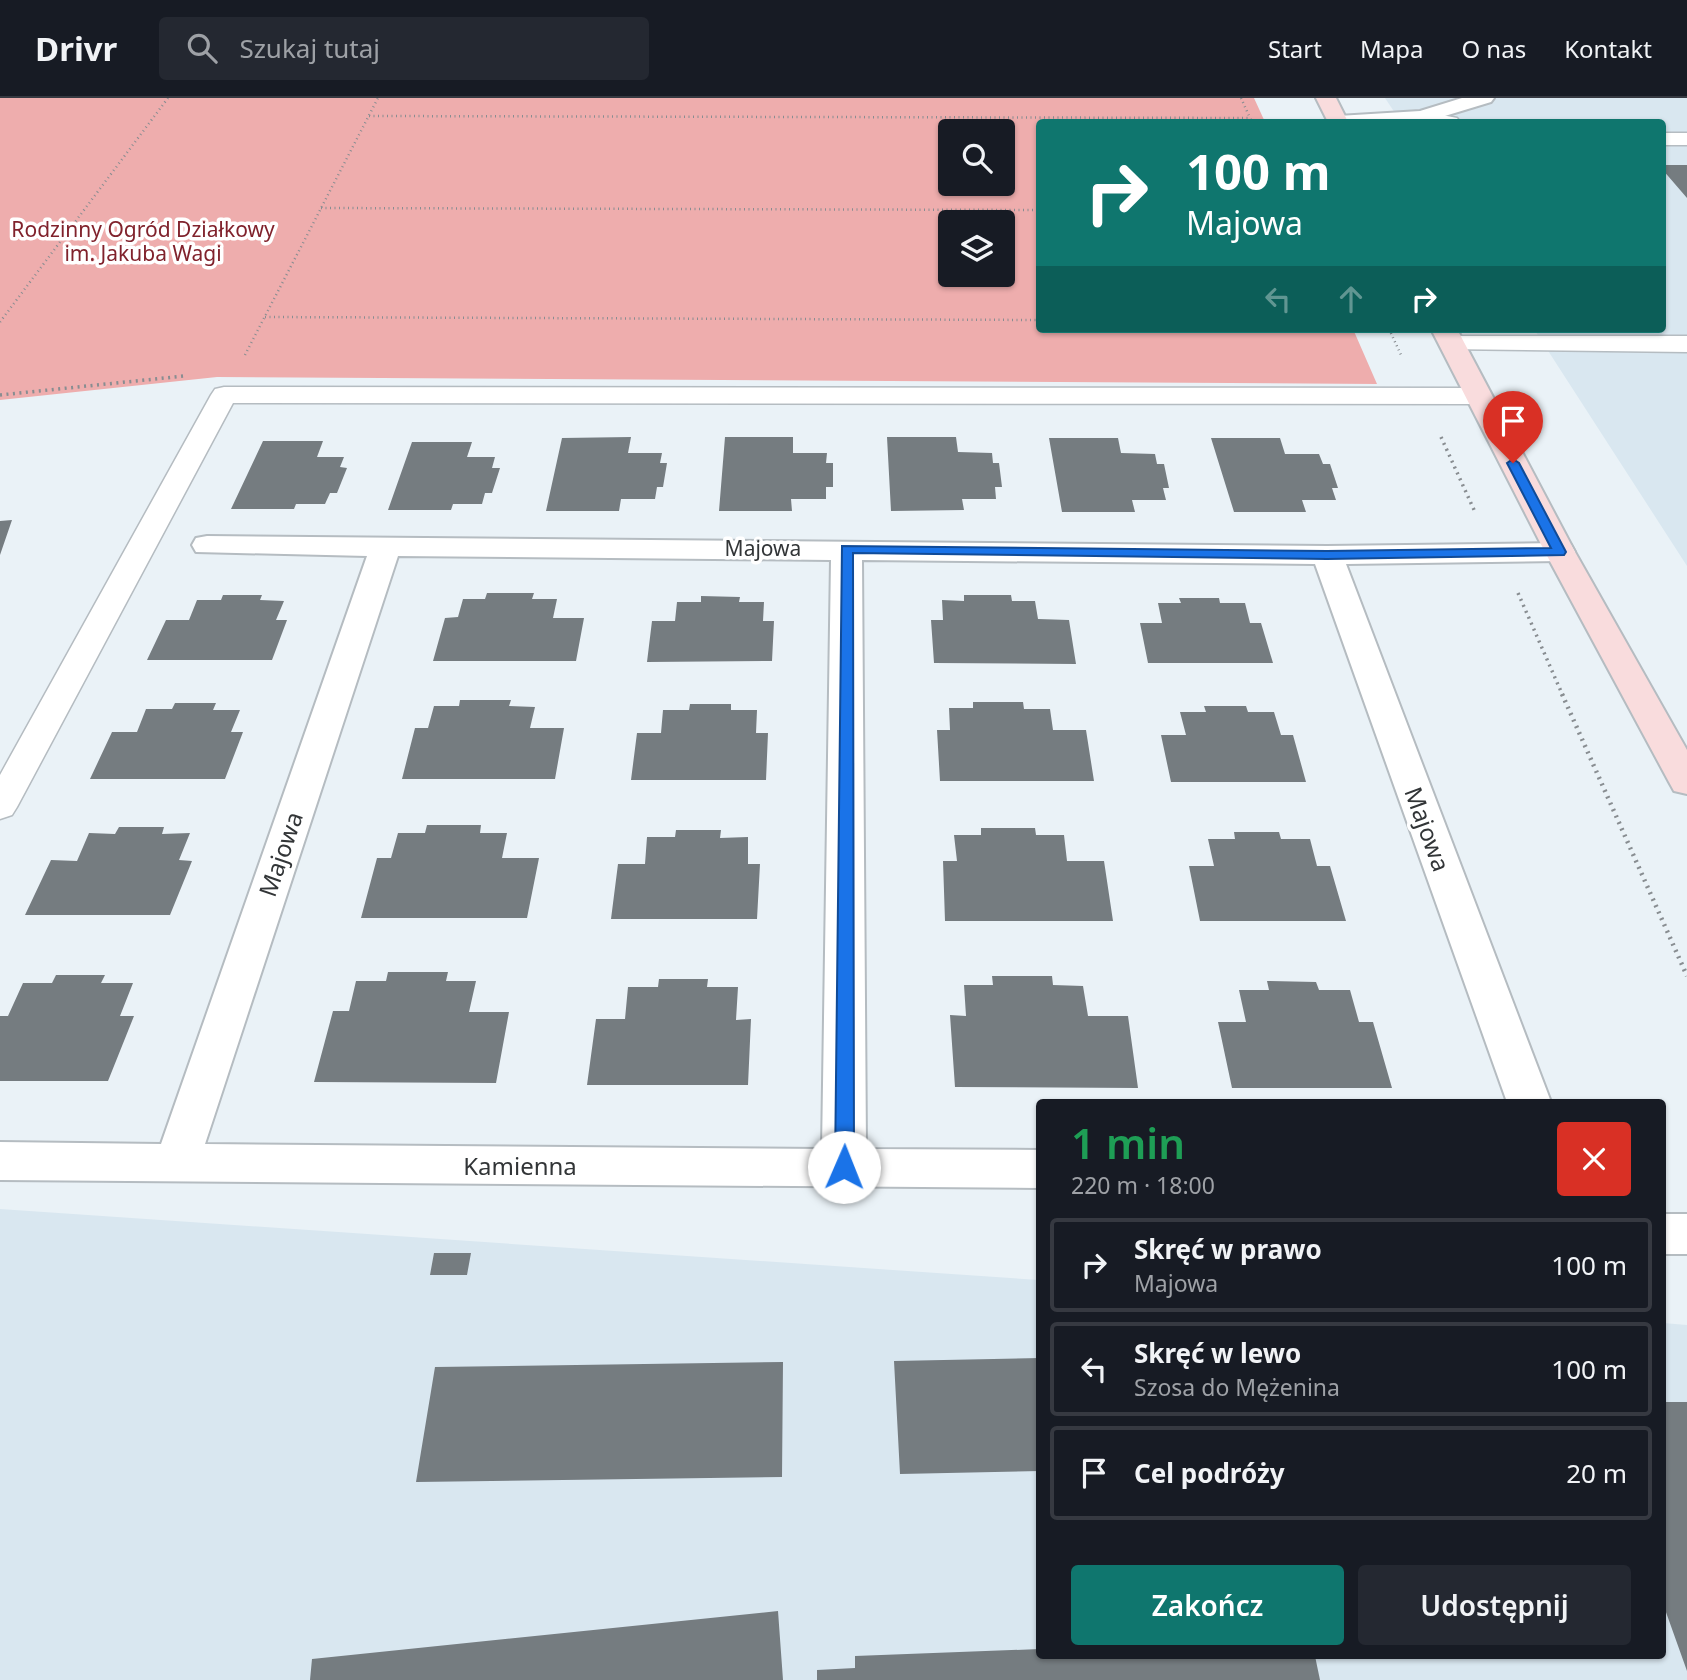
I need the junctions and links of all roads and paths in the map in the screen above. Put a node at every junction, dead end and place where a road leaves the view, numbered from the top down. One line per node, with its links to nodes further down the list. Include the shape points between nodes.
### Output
1 (168, 98): 19 (path)
2 (378, 98): 6 (path)
3 (1241, 98): 9 (path)
4 (1326, 98): 10 (main road)
5 (1483, 98): 7 (street)
6 (369, 116): 8 (path); 15 (path)
7 (1422, 117): 11 (street); 12 (lane)
8 (1036, 119)
9 (1251, 119)
10 (1336, 119)
11 (1388, 119)
12 (1433, 119)
13 (1666, 139): 14 (lane)
14 (1687, 139)
15 (321, 208): 16 (path); 17 (path)
16 (1036, 211)
17 (265, 317): 18 (path); 24 (path)
18 (1036, 320)
19 (0, 322)
20 (1392, 333): 26 (path)
21 (1448, 337): 22 (lane); 27 (main road)
22 (1672, 339): 23 (lane)
23 (1687, 368)
24 (231, 383): 25 (path); 26 (lane); 35 (lane)
25 (0, 395)
26 (1420, 396): 27 (lane); 31 (path, via 1467,501)
27 (1478, 396): 32 (main road)
28 (207, 545): 29 (street, Majowa)
29 (386, 546): 30 (street, Majowa); 39 (street, Majowa)
30 (847, 549): 33 (street, Majowa); 40 (street)
31 (1502, 552): 32 (street, Majowa); 33 (street, Majowa); 36 (path)
32 (1560, 552): 34 (main road)
33 (1327, 555): 37 (street, Majowa)
34 (1687, 782)
35 (0, 807)
36 (1687, 976)
37 (1528, 1099)
38 (0, 1161): 39 (street, Kamienna)
39 (177, 1163): 40 (street, Kamienna)
40 (844, 1167): 41 (street, Kamienna)
41 (1036, 1169)
42 (1666, 1234): 43 (street)
43 (1687, 1234)

